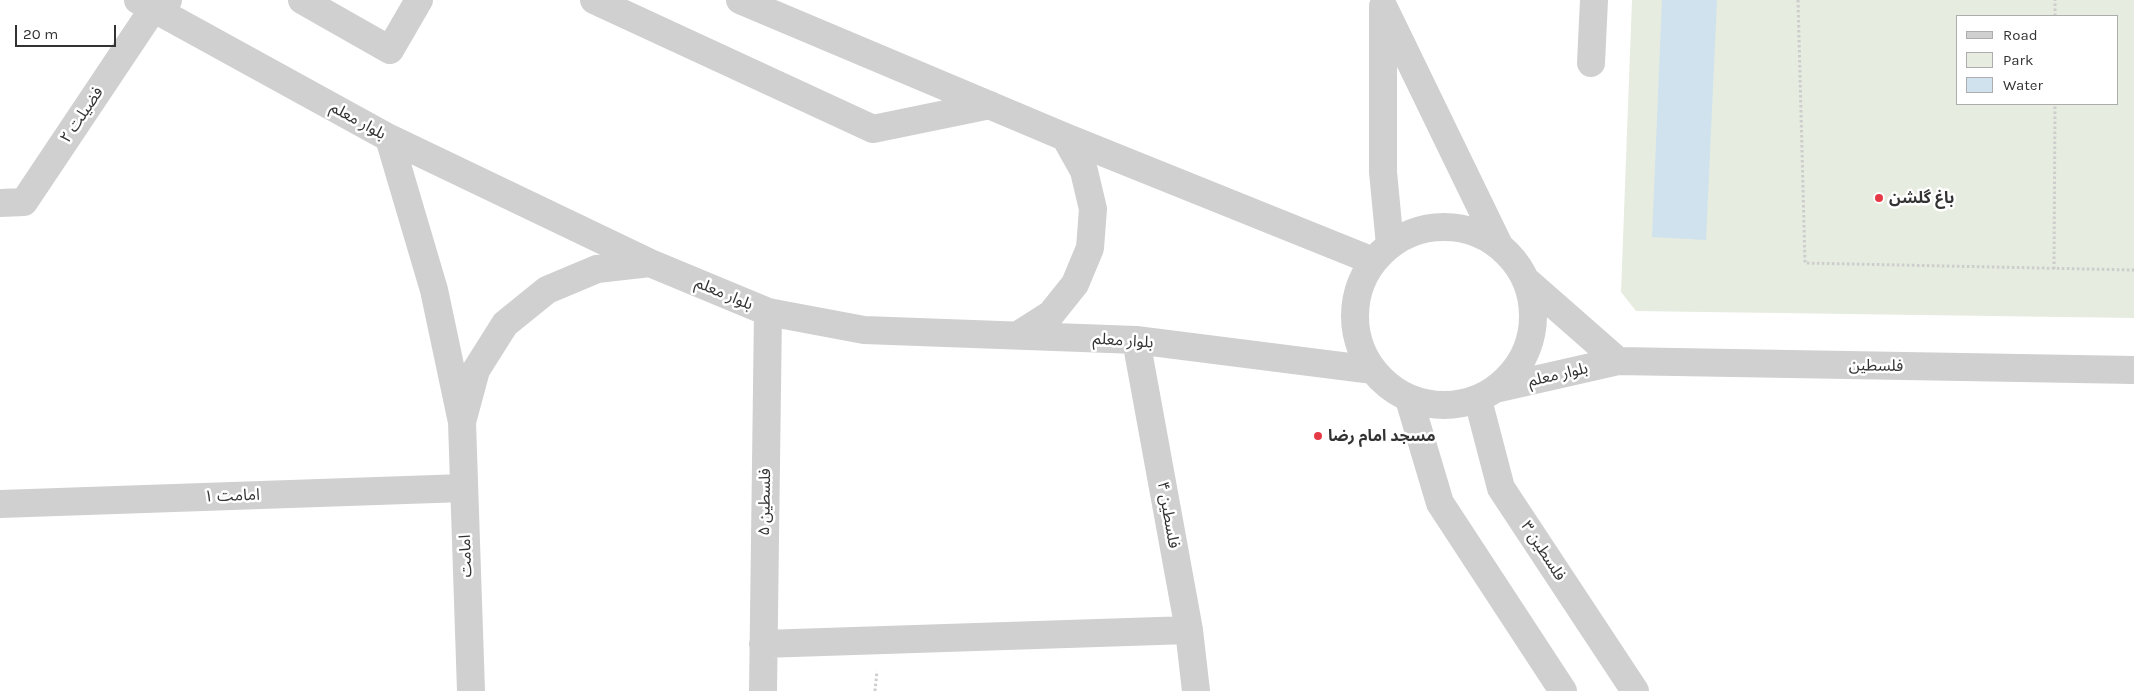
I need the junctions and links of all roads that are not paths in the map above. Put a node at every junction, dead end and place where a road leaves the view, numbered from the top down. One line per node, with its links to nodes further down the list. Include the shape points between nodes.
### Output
1 (302, 0): 2 (street, via 390,50)
2 (419, 0)
3 (594, 0): 9 (street, via 873,129)
4 (1594, 0): 8 (street)
5 (745, 1): 9 (street)
6 (153, 3): 11 (street, بلوار معلم); 12 (street, فضیلت ۲, via 24,202)
7 (1383, 3): 13 (street); 14 (street)
8 (1591, 63)
9 (990, 105): 10 (street)
10 (1065, 137): 14 (street); 18 (street, via 1084,171 1093,209 1090,248 1075,284 1050,314)
11 (389, 138): 15 (street, بلوار معلم); 25 (street, via 434,290)
12 (0, 202)
13 (1499, 245): 14 (street, via 1456,227 1433,227 1410,233); 16 (street, via 1516,262)
14 (1381, 253): 21 (street, via 1361,281 1355,304 1355,327 1361,350)
15 (650, 263): 17 (street, بلوار معلم); 25 (street, via 597,269 555,286 506,324 476,370)
16 (1528, 282): 20 (street); 23 (street, via 1534,305 1533,329 1527,351 1515,372)
17 (768, 312): 18 (street, بلوار معلم, via 864,330); 29 (street, فلسطین ۵)
18 (1018, 335): 19 (street, بلوار معلم)
19 (1136, 340): 21 (street, بلوار معلم); 28 (street, فلسطین ۴)
20 (1618, 361): 22 (street, فلسطین); 23 (street, بلوار معلم)
21 (1373, 370): 24 (street, via 1389,387)
22 (2134, 370)
23 (1488, 394): 24 (street, via 1456,405); 34 (street, فلسطین ۳, via 1501,488)
24 (1409, 399): 33 (street, via 1440,503)
25 (462, 422): 26 (street, امامت)
26 (464, 488): 27 (street, امامت ۱); 30 (street, امامت)
27 (0, 504)
28 (1189, 630): 29 (street); 32 (street, فلسطین ۴)
29 (763, 644): 31 (street, فلسطین ۵)
30 (471, 691)
31 (762, 691)
32 (1196, 691)
33 (1563, 691)
34 (1635, 691)

